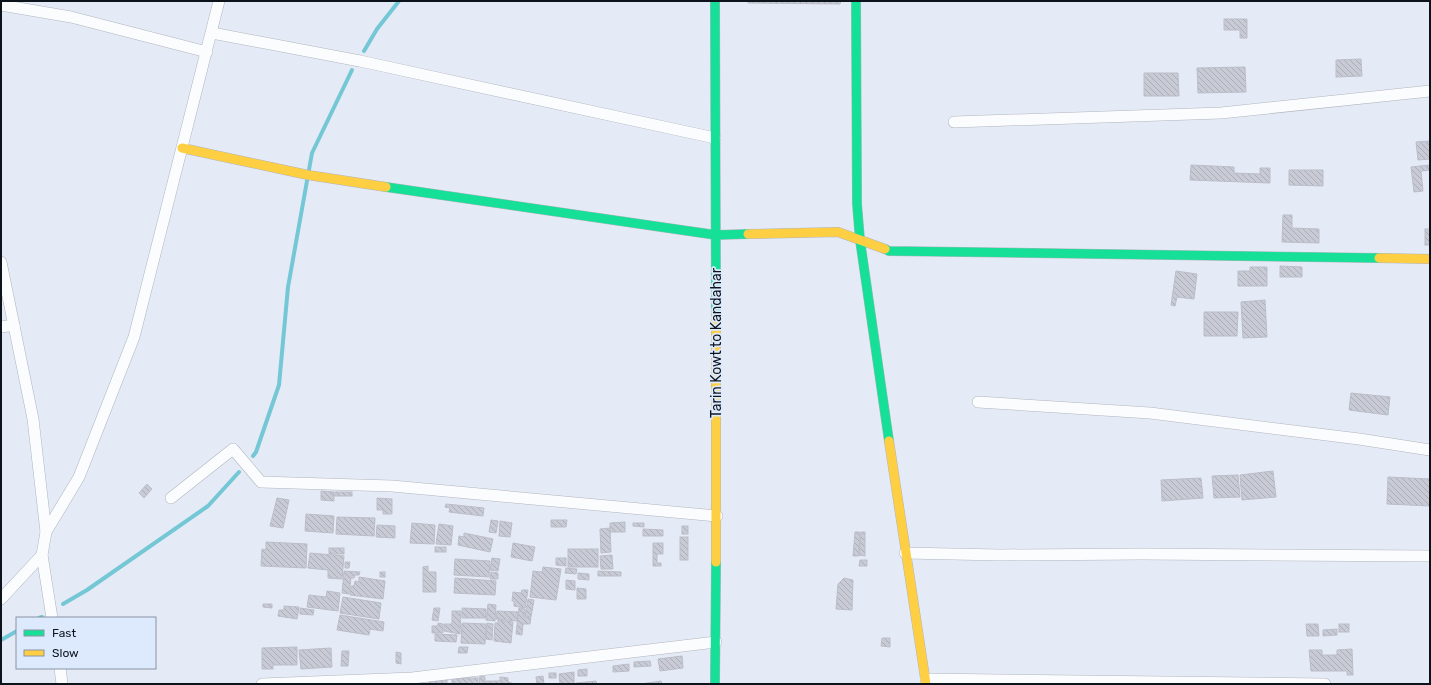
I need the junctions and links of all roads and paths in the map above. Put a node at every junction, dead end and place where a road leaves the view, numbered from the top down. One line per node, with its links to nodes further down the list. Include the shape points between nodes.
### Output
1 (219, 1): 5 (street)
2 (715, 1): 9 (street, Tarin Kowt to Kandahar)
3 (856, 1): 12 (street, via 857,204)
4 (1, 4): 6 (street, via 71,17)
5 (212, 33): 6 (street); 9 (street, via 360,61)
6 (207, 52): 10 (street)
7 (1430, 91): 8 (street, via 1221,113)
8 (954, 122)
9 (715, 138): 11 (street, Tarin Kowt to Kandahar)
10 (182, 148): 11 (street, via 308,175); 21 (street, via 134,337 79,477)
11 (716, 235): 12 (street, via 838,232); 20 (street, Tarin Kowt to Kandahar)
12 (860, 240): 13 (street, via 889,251); 22 (street)
13 (1430, 259)
14 (1, 262): 15 (street)
15 (14, 326): 16 (street); 21 (street, via 33,419)
16 (1, 327)
17 (978, 402): 18 (street, via 1150,413)
18 (1430, 450)
19 (170, 498): 20 (street, via 233,449 261,482 392,486)
20 (717, 516): 27 (street, Tarin Kowt to Kandahar)
21 (46, 532): 23 (street)
22 (905, 553): 24 (street); 29 (street)
23 (42, 555): 25 (street); 26 (street)
24 (1430, 556)
25 (1, 599)
26 (52, 617)
27 (716, 642): 31 (street, via 412,678); 32 (street, Tarin Kowt to Kandahar)
28 (60, 669): 30 (street)
29 (926, 681): 33 (street)
30 (62, 684)
31 (262, 684)
32 (715, 684)
33 (1325, 684)

